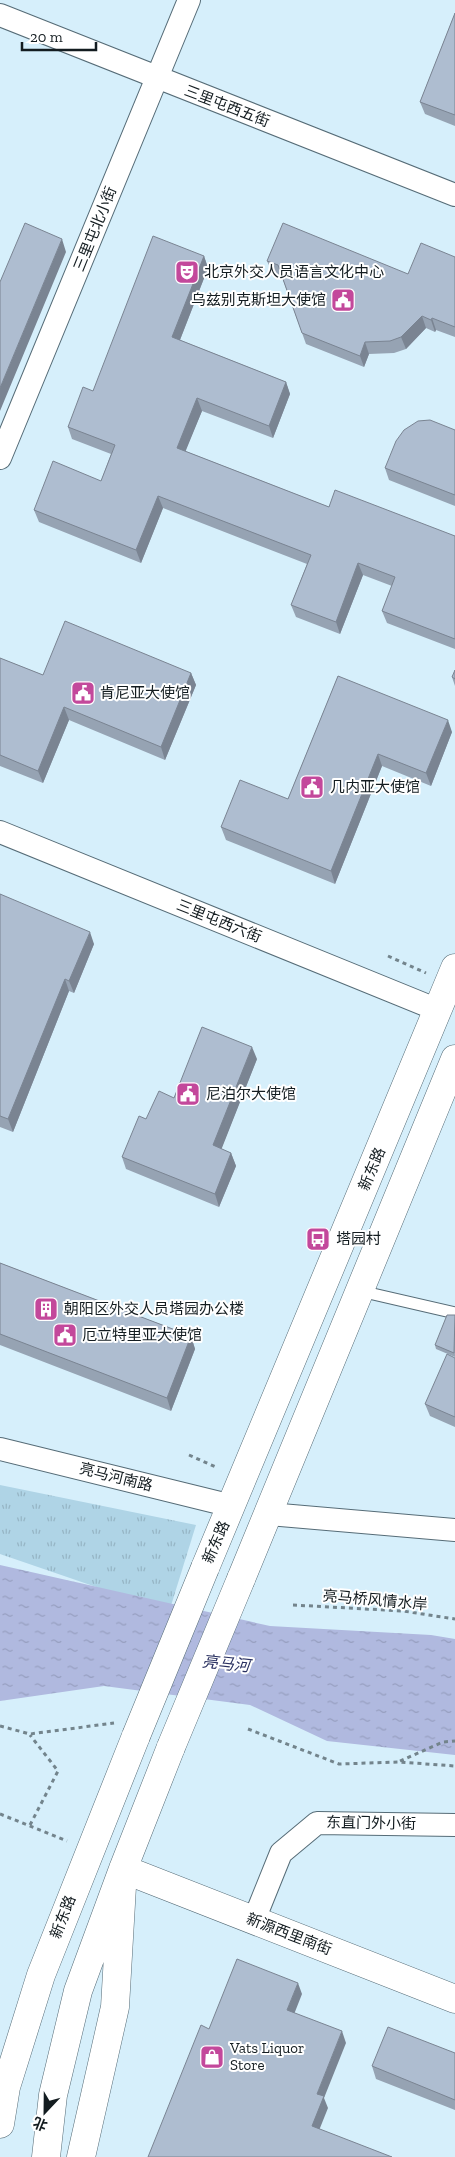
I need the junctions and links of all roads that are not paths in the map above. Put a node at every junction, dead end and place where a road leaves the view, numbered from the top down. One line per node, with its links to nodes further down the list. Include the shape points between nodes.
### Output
1 (189, 0): 3 (street, 三里屯北小街)
2 (0, 15): 3 (street, 三里屯西五街)
3 (157, 79): 4 (street, 三里屯西五街); 5 (street, 三里屯北小街)
4 (455, 195)
5 (0, 458)
6 (0, 832): 8 (street, 三里屯西六街)
7 (452, 976): 8 (main road, 新东路)
8 (438, 1010): 13 (main road, 新东路)
9 (455, 1059): 10 (main road)
10 (360, 1291): 11 (lane); 14 (main road)
11 (455, 1312)
12 (0, 1449): 13 (street, 亮马河南路)
13 (232, 1506): 20 (main road, 新东路, bridge, via 127,1729 89,1851 40,1975 6,2087)
14 (269, 1514): 15 (street); 17 (main road, bridge)
15 (455, 1530)
16 (455, 1825): 18 (street, 东直门外小街, via 317,1823 281,1854)
17 (122, 1869): 18 (main road, 新源西里南街); 21 (main road, via 78,1991 53,2095); 22 (main road, via 115,2007)
18 (254, 1920): 19 (main road, 新源西里南街)
19 (455, 2000)
20 (0, 2124)
21 (46, 2157)
22 (81, 2157)

